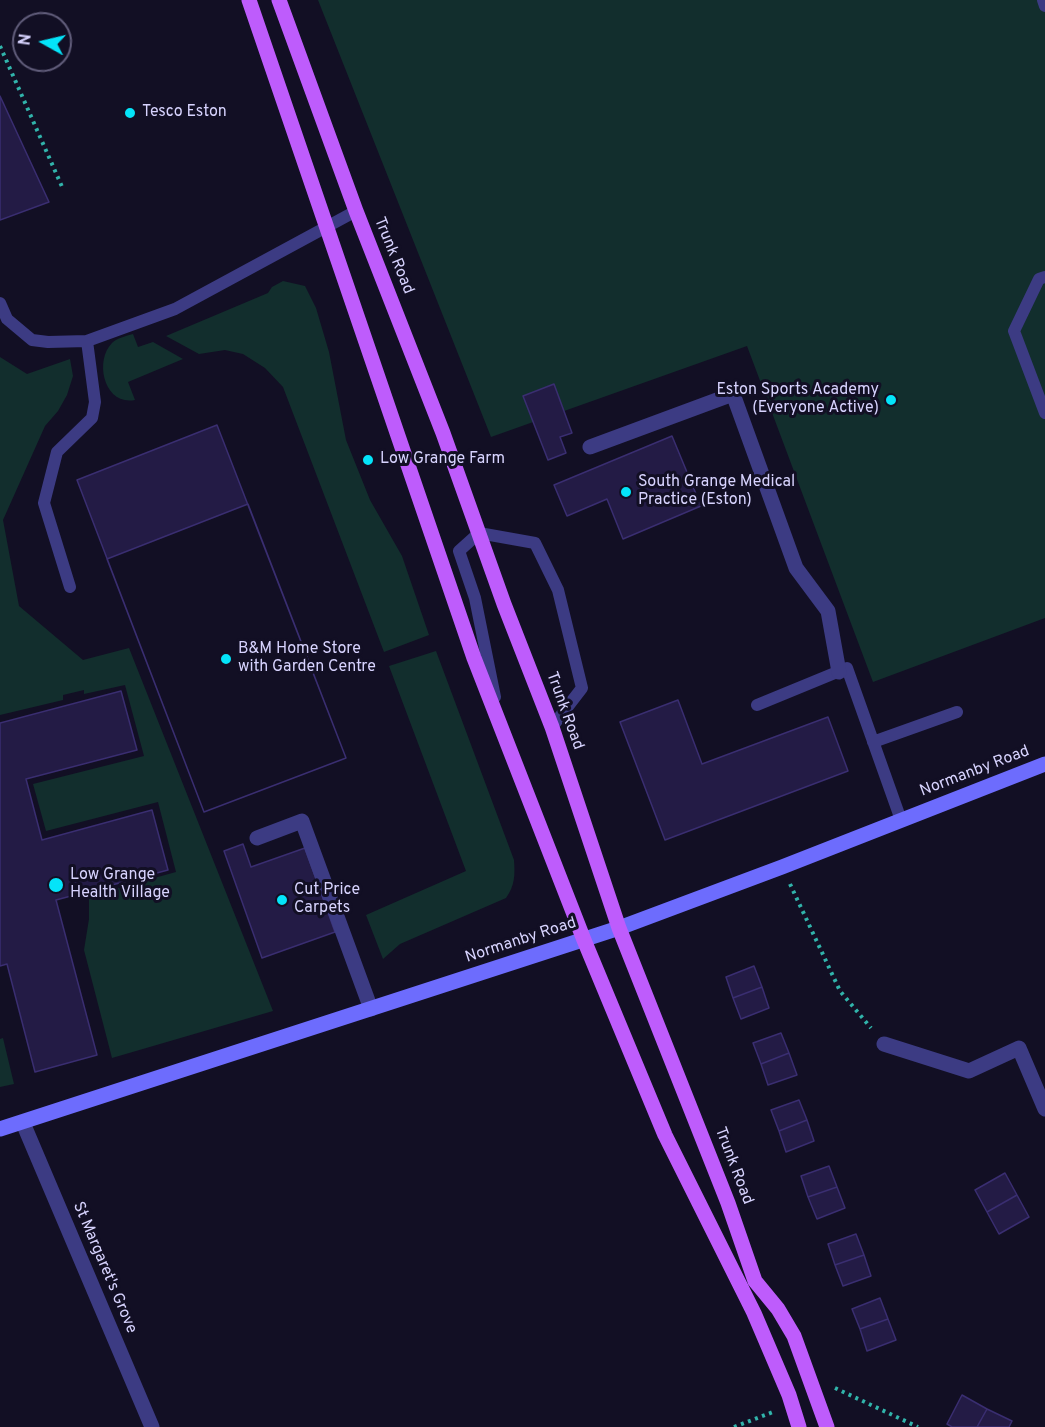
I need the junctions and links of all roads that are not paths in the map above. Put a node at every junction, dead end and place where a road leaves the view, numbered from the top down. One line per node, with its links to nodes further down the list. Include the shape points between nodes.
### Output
1 (249, 0): 6 (main road)
2 (279, 0): 5 (main road, Trunk Road)
3 (1042, 0): 4 (lane)
4 (1045, 6)
5 (356, 211): 6 (lane); 12 (main road, Trunk Road)
6 (325, 228): 9 (lane, via 175,309); 17 (main road)
7 (1045, 277): 10 (lane, via 1040,279 1014,331)
8 (0, 303): 9 (lane, via 7,319 32,340)
9 (87, 341): 13 (lane, via 95,402 92,418 57,452 44,503)
10 (1045, 413)
11 (590, 447): 14 (street, via 733,394 796,568 828,610)
12 (479, 532): 17 (lane, via 459,551 475,598); 18 (main road, Trunk Road); 18 (lane, via 534,543 558,590 582,688)
13 (70, 587)
14 (838, 672): 15 (lane); 19 (lane, via 848,668)
15 (757, 705)
16 (957, 712): 19 (lane)
17 (501, 727): 24 (main road)
18 (552, 727): 23 (main road, Trunk Road)
19 (873, 742): 21 (lane)
20 (1045, 764): 21 (street, Normanby Road)
21 (901, 820): 23 (street, Normanby Road)
22 (257, 838): 25 (street, via 302,821)
23 (619, 928): 24 (street, Normanby Road); 32 (main road, Trunk Road, via 755,1281 794,1336)
24 (584, 939): 25 (street, Normanby Road); 31 (main road, via 665,1135 754,1313)
25 (371, 1009): 28 (street, Normanby Road)
26 (884, 1044): 27 (street, via 969,1071 1019,1048)
27 (1045, 1109)
28 (23, 1123): 29 (street, Normanby Road); 30 (street, St Margaret's Grove)
29 (0, 1129)
30 (152, 1427)
31 (800, 1427)
32 (827, 1427)

